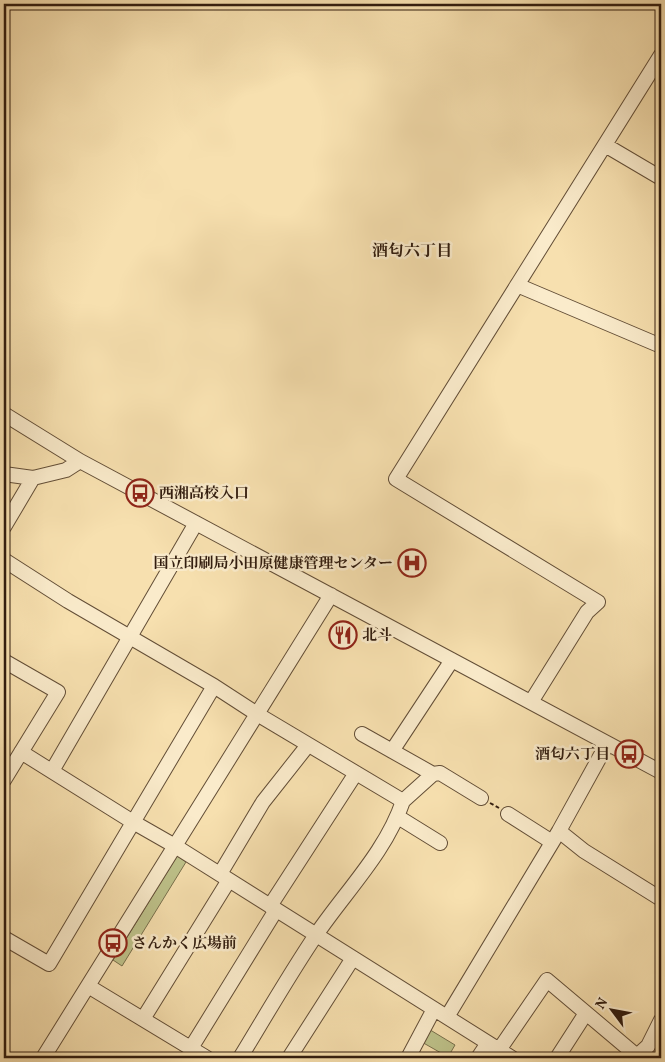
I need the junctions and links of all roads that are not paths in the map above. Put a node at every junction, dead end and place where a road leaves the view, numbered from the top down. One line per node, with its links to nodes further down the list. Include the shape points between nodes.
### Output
1 (661, 55): 2 (street)
2 (605, 145): 3 (street); 4 (street)
3 (661, 178)
4 (517, 286): 5 (street); 18 (street, via 396,479 598,602 594,616)
5 (661, 346)
6 (5, 416): 7 (street)
7 (80, 461): 9 (street, via 66,470); 10 (street)
8 (4, 474): 9 (street)
9 (33, 478): 11 (street)
10 (196, 523): 13 (street); 14 (street)
11 (4, 527)
12 (4, 560): 14 (street)
13 (331, 595): 15 (street); 19 (street)
14 (130, 636): 17 (street); 25 (street)
15 (452, 660): 18 (street); 23 (street)
16 (4, 661): 24 (street, via 58,692)
17 (214, 686): 19 (street); 34 (street)
18 (534, 704): 21 (street)
19 (257, 714): 22 (street); 37 (street)
20 (362, 734): 23 (street)
21 (607, 744): 26 (street); 35 (street)
22 (308, 745): 27 (street); 38 (street, via 264,802)
23 (392, 751): 28 (street)
24 (21, 752): 25 (street); 29 (street)
25 (52, 771): 34 (street)
26 (661, 772)
27 (356, 773): 31 (street); 40 (street)
28 (433, 774): 30 (street, via 440,773); 31 (street)
29 (4, 780)
30 (481, 798)
31 (403, 802): 33 (street)
32 (508, 814): 35 (street)
33 (398, 817): 36 (street); 41 (street, via 382,846)
34 (133, 822): 37 (street); 42 (street, via 49,964)
35 (556, 836): 39 (street); 47 (street)
36 (440, 843)
37 (175, 846): 38 (street); 44 (street)
38 (224, 877): 40 (street); 48 (street)
39 (661, 899)
40 (273, 908): 41 (street); 51 (street)
41 (316, 935): 43 (street); 55 (street)
42 (4, 938)
43 (353, 958): 45 (street); 56 (street)
44 (88, 986): 48 (street); 53 (street)
45 (434, 1009): 47 (street); 57 (street)
46 (586, 1013): 50 (street, via 547,980); 52 (street); 60 (street)
47 (447, 1017): 50 (street)
48 (143, 1019): 51 (street)
49 (661, 1020): 52 (street, via 648,1046)
50 (494, 1047): 58 (street); 59 (street)
51 (190, 1048): 54 (street)
52 (637, 1057)
53 (42, 1058)
54 (207, 1058)
55 (240, 1058)
56 (289, 1058)
57 (408, 1058)
58 (478, 1058)
59 (512, 1058)
60 (557, 1058)

